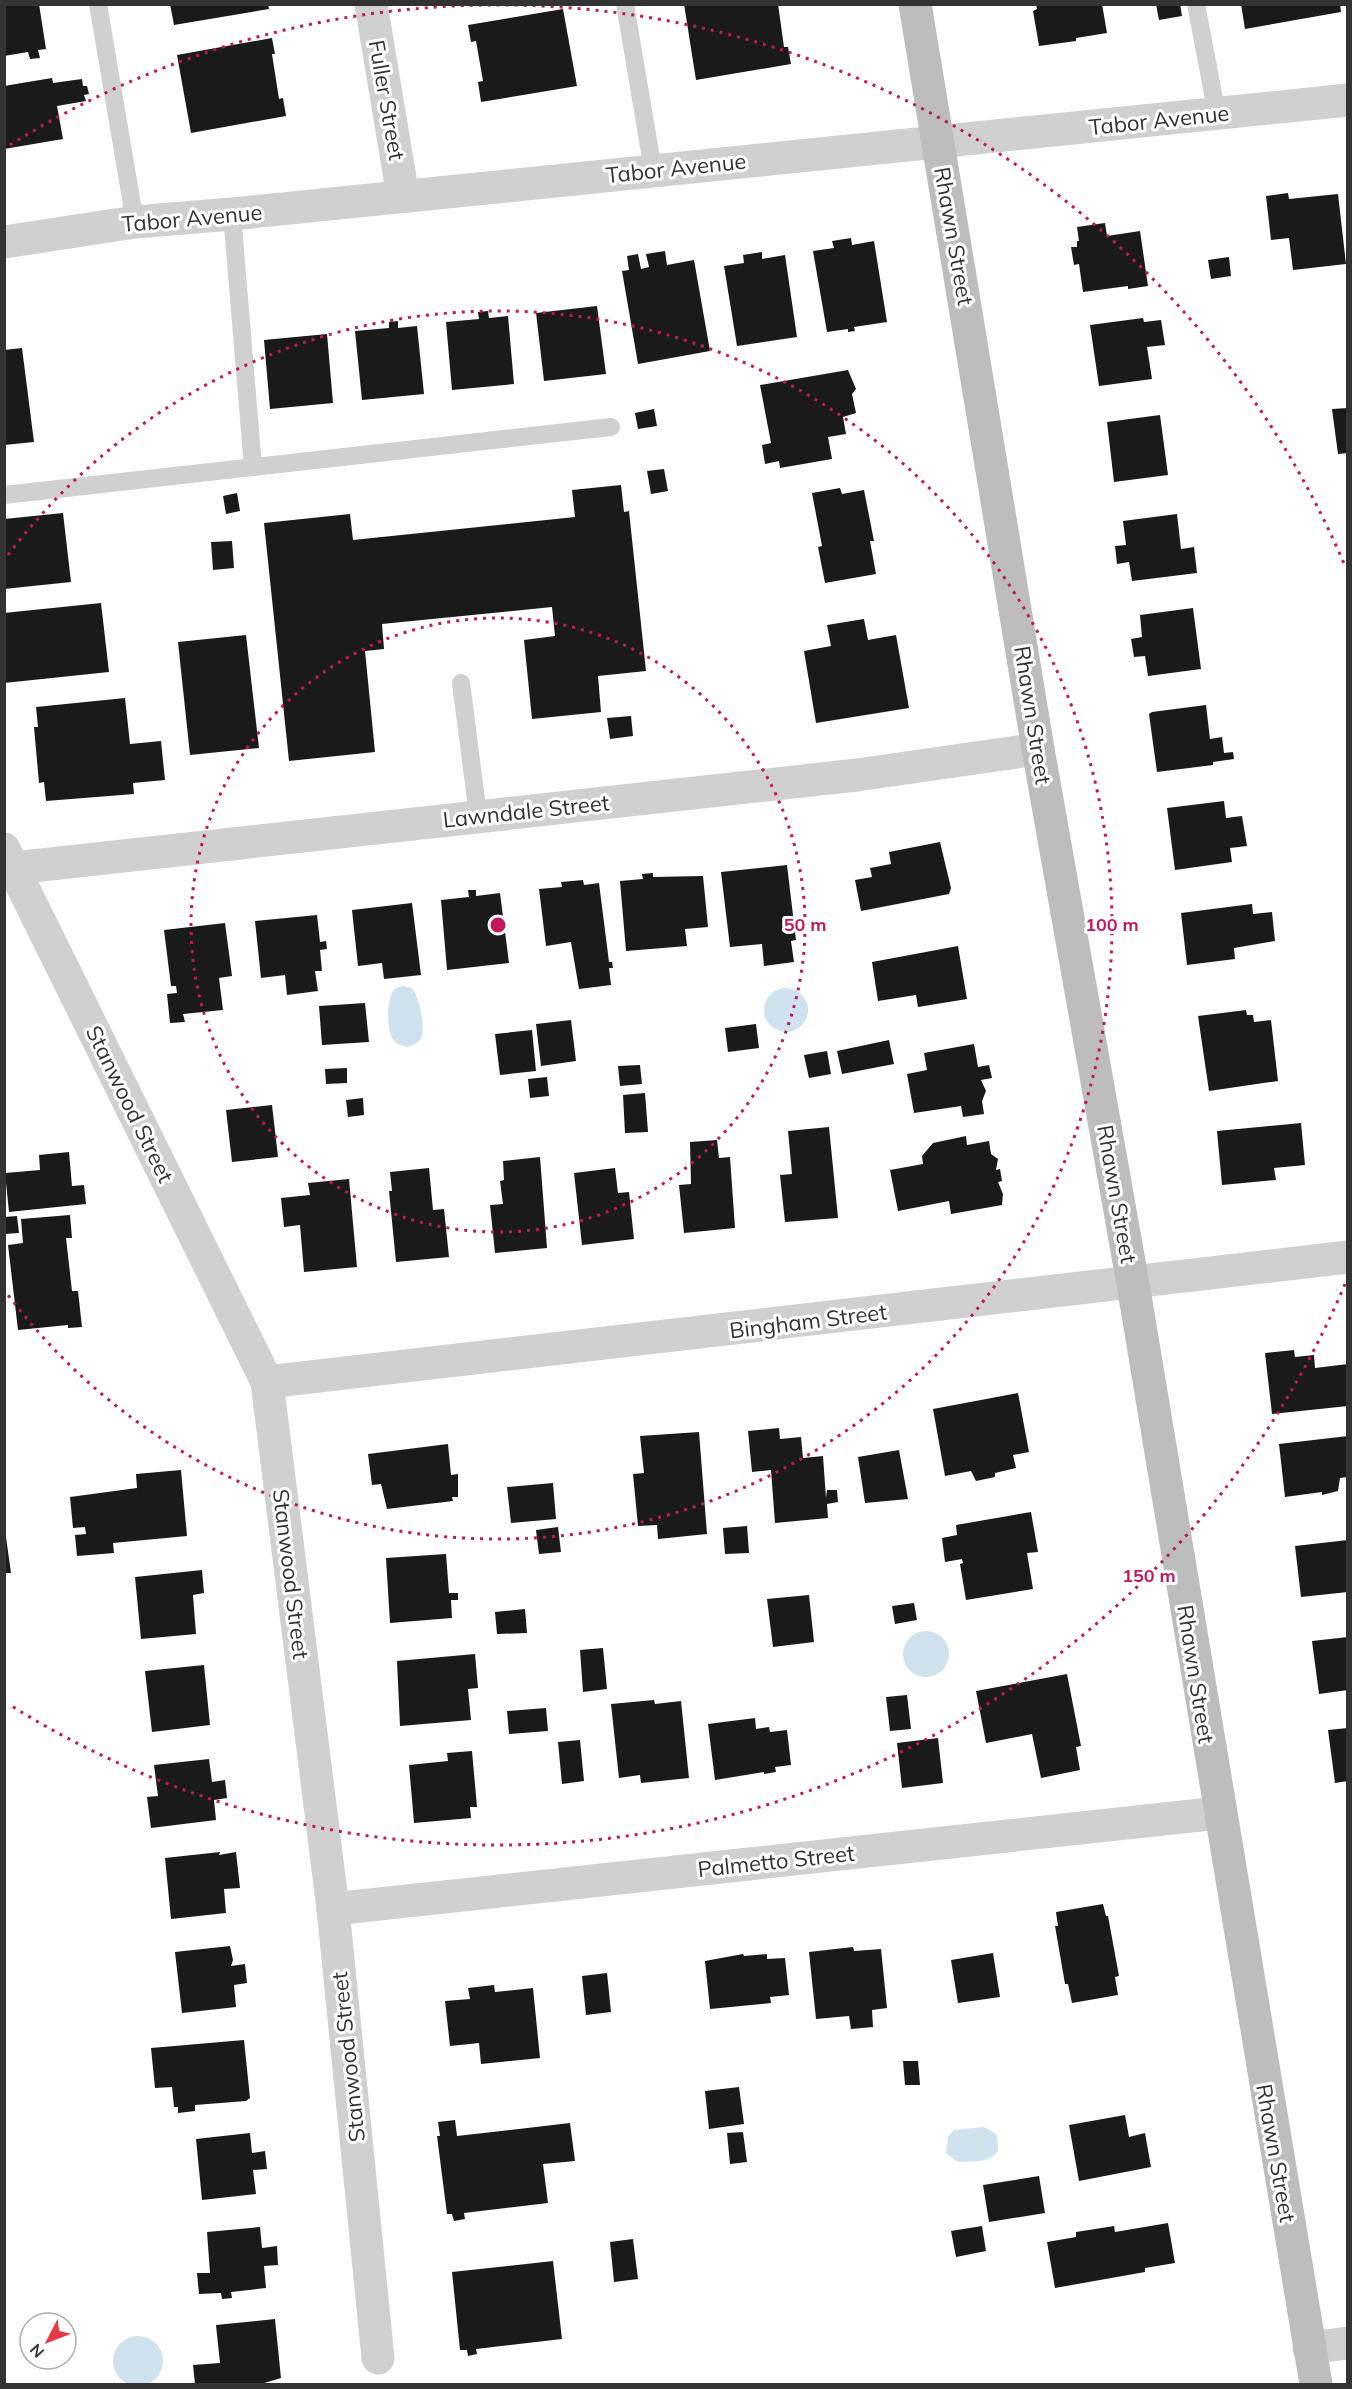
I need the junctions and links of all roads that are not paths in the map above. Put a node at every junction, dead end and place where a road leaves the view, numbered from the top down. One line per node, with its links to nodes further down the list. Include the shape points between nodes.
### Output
1 (98, 4): 12 (lane)
2 (371, 4): 10 (street, Fuller Street)
3 (625, 4): 9 (lane)
4 (915, 4): 8 (main road, Rhawn Street)
5 (1196, 4): 7 (lane)
6 (1347, 100): 7 (street, Tabor Avenue)
7 (1217, 115): 8 (street, Tabor Avenue)
8 (938, 142): 9 (street, Tabor Avenue); 18 (main road, Rhawn Street)
9 (652, 170): 10 (street, Tabor Avenue)
10 (403, 196): 11 (street, Tabor Avenue)
11 (231, 214): 12 (street, Tabor Avenue); 15 (lane)
12 (135, 222): 13 (street, Tabor Avenue)
13 (4, 242)
14 (611, 428): 15 (lane)
15 (253, 467): 16 (lane)
16 (4, 495)
17 (461, 683): 19 (lane)
18 (1038, 749): 19 (street, Lawndale Street, via 856,775); 22 (main road, Rhawn Street)
19 (478, 816): 20 (street, Lawndale Street)
20 (9, 859): 23 (street, Stanwood Street)
21 (1347, 1257): 22 (street, Bingham Street)
22 (1133, 1284): 23 (street, Bingham Street); 24 (main road, Rhawn Street)
23 (267, 1382): 25 (street, Stanwood Street)
24 (1219, 1813): 25 (street, Palmetto Street); 27 (main road, Rhawn Street)
25 (333, 1909): 28 (street, Stanwood Street)
26 (1347, 2343): 27 (street)
27 (1309, 2348): 29 (main road, Rhawn Street)
28 (378, 2358)
29 (1316, 2385)

